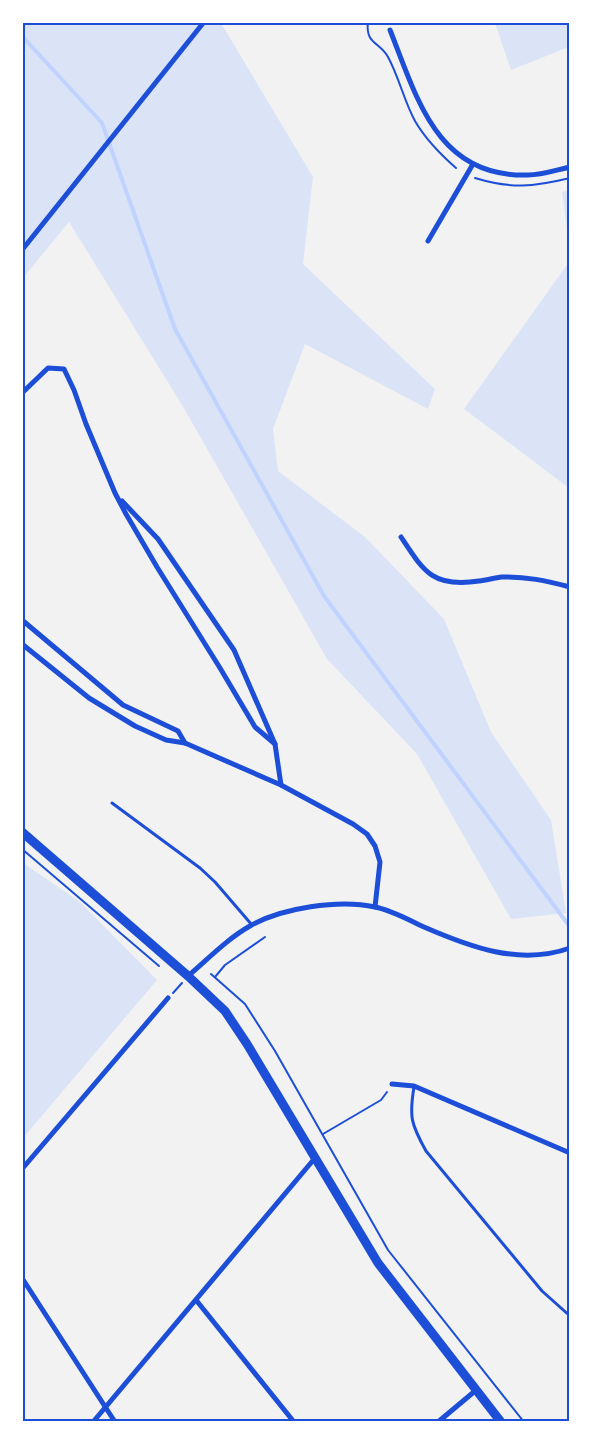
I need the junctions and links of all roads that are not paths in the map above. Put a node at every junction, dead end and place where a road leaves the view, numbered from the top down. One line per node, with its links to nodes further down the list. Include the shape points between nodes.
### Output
1 (204, 22): 6 (street)
2 (390, 30): 3 (street, via 421,108 433,128 452,149)
3 (473, 164): 4 (street, via 516,175); 5 (street)
4 (570, 167)
5 (428, 241)
6 (22, 250)
7 (22, 393): 8 (street, via 48,368 64,369)
8 (115, 492): 14 (street, via 255,727); 14 (street, via 158,539 234,650)
9 (401, 536): 10 (street, via 423,569 443,581 456,583 520,576)
10 (570, 587)
11 (22, 620): 13 (street, via 123,705 178,731)
12 (22, 644): 13 (street, via 90,698 134,726 166,740)
13 (185, 743): 15 (street)
14 (275, 744): 15 (street)
15 (281, 785): 18 (street, via 368,834 380,862)
16 (112, 803): 19 (lane, via 200,868)
17 (22, 832): 21 (main road)
18 (375, 907): 19 (street, via 315,906 288,911); 20 (street, via 449,938 492,951 532,956)
19 (252, 925): 21 (street)
20 (570, 948)
21 (188, 976): 26 (main road, via 225,1011)
22 (168, 998): 27 (street)
23 (392, 1084): 24 (street)
24 (414, 1086): 25 (street); 30 (lane, via 410,1115 426,1150 542,1291)
25 (570, 1152)
26 (315, 1158): 29 (street); 31 (main road, via 378,1263)
27 (22, 1169)
28 (22, 1278): 32 (street)
29 (196, 1300): 32 (street); 35 (street)
30 (570, 1316)
31 (476, 1391): 36 (street); 37 (main road)
32 (105, 1407): 33 (street); 34 (street)
33 (93, 1422)
34 (114, 1422)
35 (294, 1422)
36 (438, 1422)
37 (501, 1422)

